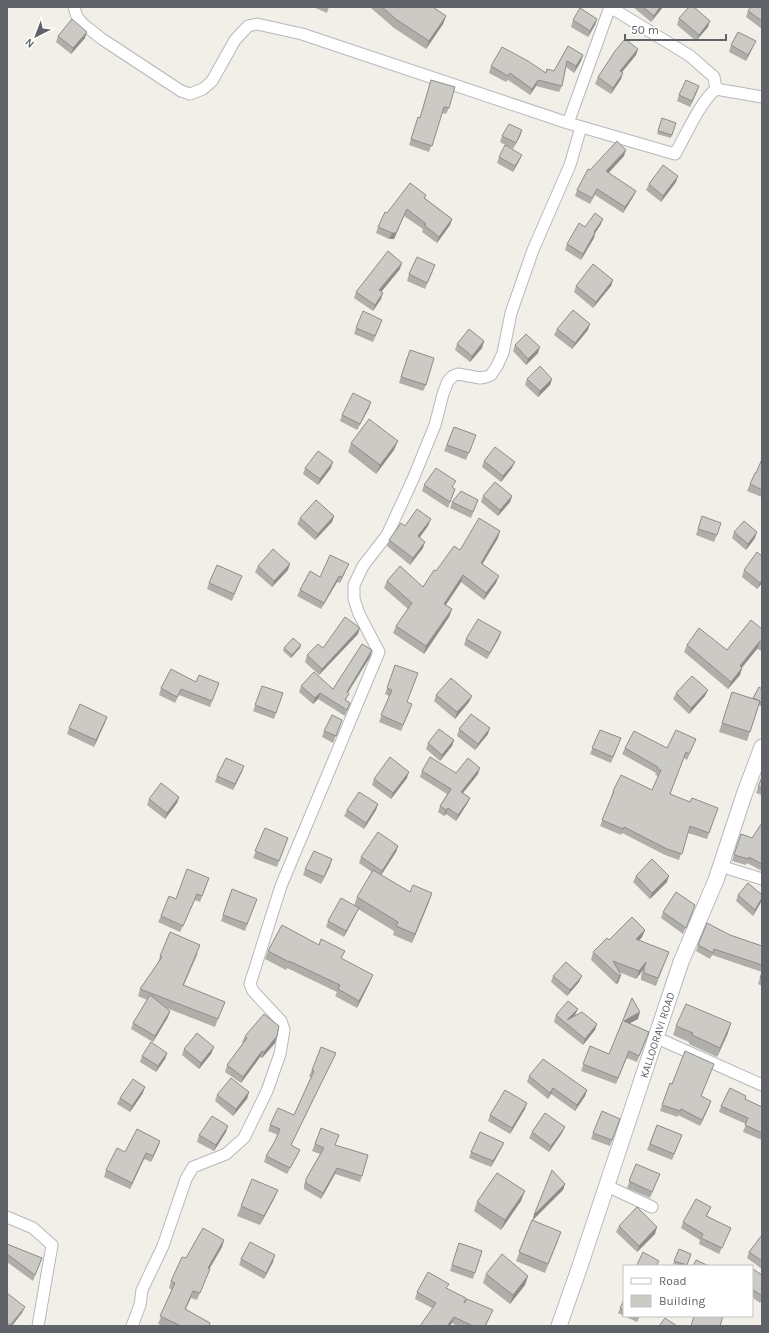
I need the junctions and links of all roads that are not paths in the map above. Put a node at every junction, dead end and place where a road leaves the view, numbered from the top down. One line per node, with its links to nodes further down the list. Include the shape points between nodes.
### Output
1 (74, 7): 5 (street, via 77,18 102,39 181,91 190,94 203,89 212,81 235,40 248,26 257,24 302,34)
2 (610, 7): 3 (street, via 690,56 714,77); 5 (street)
3 (716, 89): 4 (street); 6 (street, via 700,109 675,154)
4 (762, 97)
5 (568, 123): 6 (street)
6 (581, 127): 16 (street, via 570,165 533,250 511,313 503,353 497,366 486,378 458,374 448,381 435,425 394,521 387,535 363,566 354,585 354,599 359,614 379,652 281,886 250,984 253,991 281,1021 284,1030 280,1054 267,1091 244,1138 226,1154 193,1167 186,1179 163,1246 142,1290 140,1305)
7 (762, 747): 8 (main road, KALLOORAVI ROAD)
8 (720, 866): 9 (street); 10 (main road, KALLOORAVI ROAD, via 681,962)
9 (762, 879)
10 (657, 1038): 11 (street); 12 (main road, KALLOORAVI ROAD)
11 (762, 1085)
12 (607, 1186): 13 (street); 17 (main road, KALLOORAVI ROAD)
13 (652, 1207)
14 (7, 1217): 15 (street, via 33,1228 52,1245)
15 (38, 1326)
16 (132, 1326)
17 (559, 1326)

